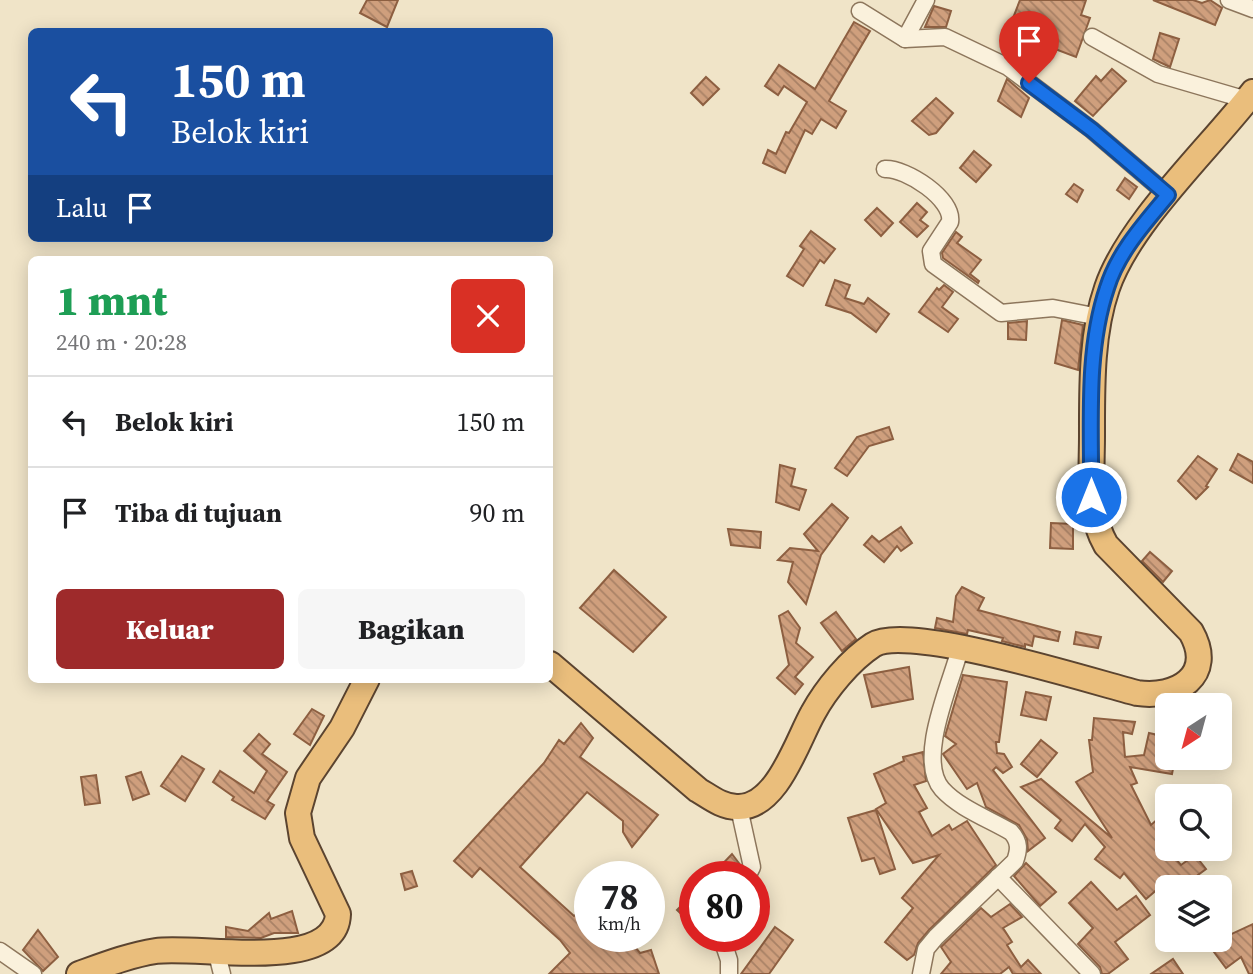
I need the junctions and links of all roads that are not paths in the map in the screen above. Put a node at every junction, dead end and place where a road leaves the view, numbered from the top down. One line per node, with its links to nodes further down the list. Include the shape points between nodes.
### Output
1 (926, 0): 6 (street)
2 (1229, 0): 3 (street)
3 (1253, 9)
4 (860, 11): 6 (street)
5 (1092, 37): 7 (street, via 1158,74)
6 (905, 39): 9 (street, via 945,37 1008,67)
7 (1250, 96): 9 (highway)
8 (885, 169): 10 (street, via 912,176 946,205 950,222 931,251 933,264 993,310 1009,314 1053,308)
9 (1168, 195): 10 (highway, via 1124,253)
10 (1099, 317): 11 (highway, via 1091,497 1097,528 1122,563 1191,632 1199,654 1194,673 1181,688 1151,695)
11 (960, 649): 14 (highway, via 896,638 872,646 844,672 814,711 774,787 760,800); 16 (street, via 935,736 932,764 940,787 1015,837 1015,861)
12 (553, 667): 14 (highway, via 698,790)
13 (365, 683): 19 (highway, via 308,778 298,813 302,838 337,911 336,927 324,943 308,953)
14 (738, 808): 15 (street)
15 (751, 861)
16 (998, 877): 23 (street, via 926,949); 24 (street)
17 (0, 951): 20 (street)
18 (726, 952): 22 (street)
19 (219, 964): 21 (highway, via 157,951)
20 (33, 974)
21 (79, 974)
22 (729, 974)
23 (921, 974)
24 (1093, 974)

